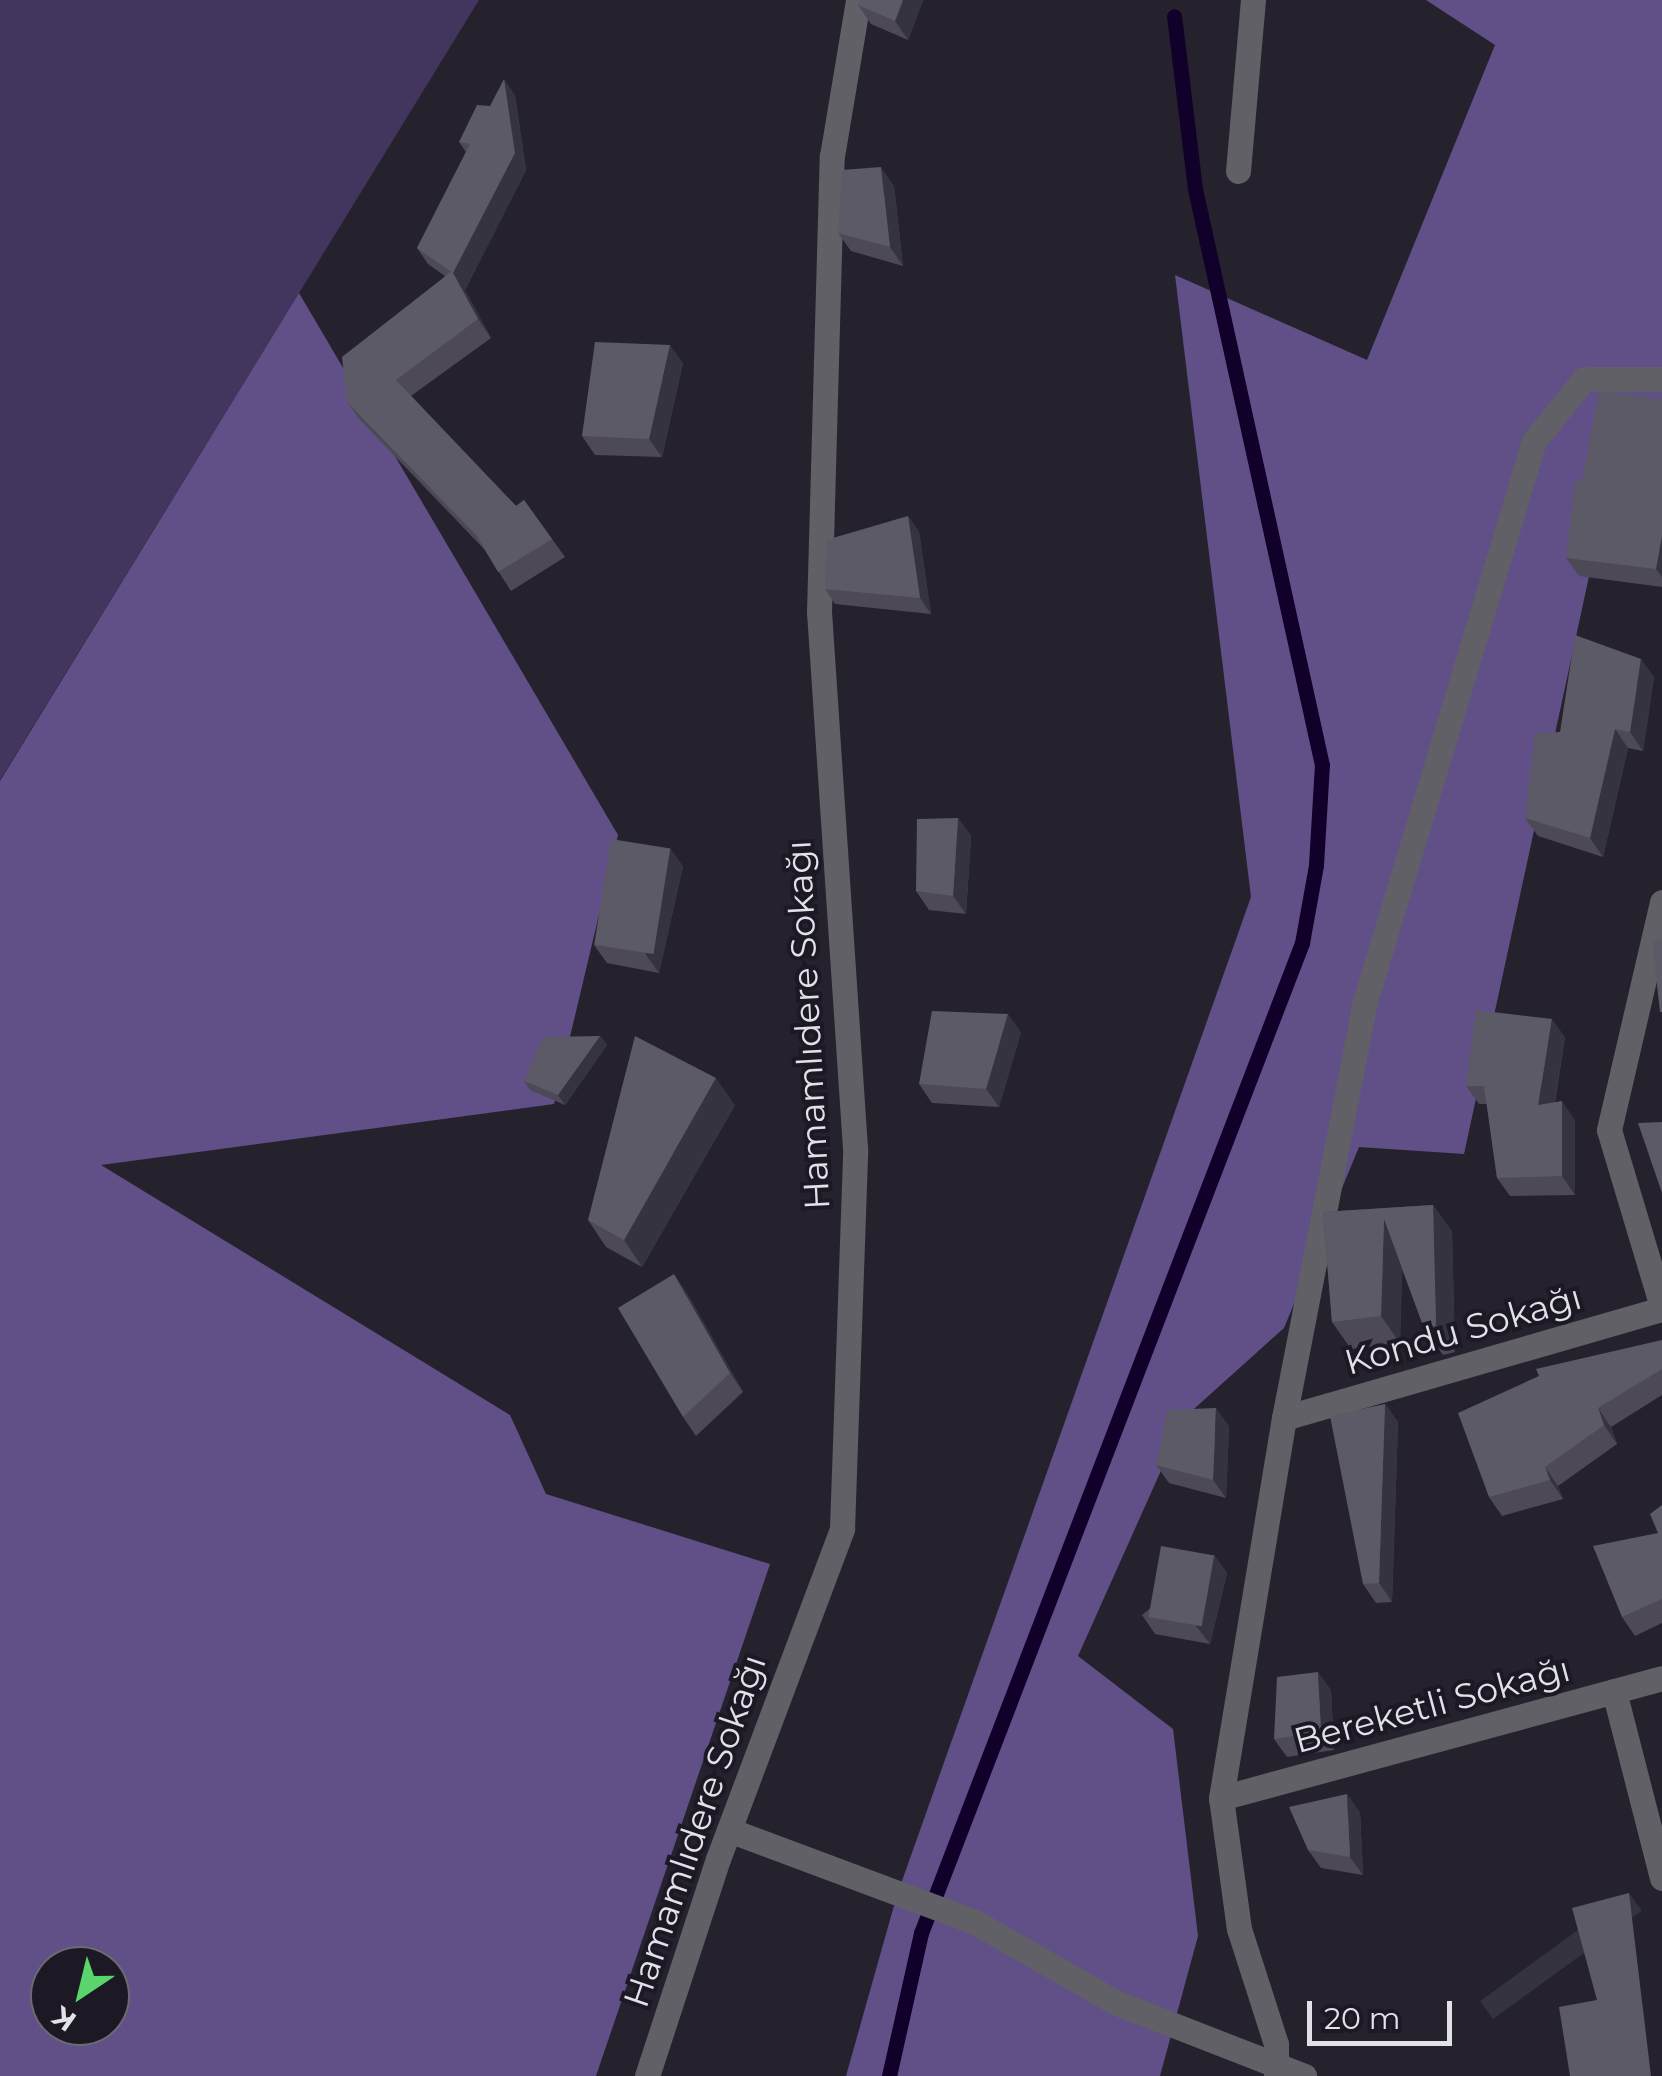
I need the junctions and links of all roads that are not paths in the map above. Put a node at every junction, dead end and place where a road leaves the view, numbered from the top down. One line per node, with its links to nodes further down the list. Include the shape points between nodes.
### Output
1 (858, 0): 11 (street, Hamamlıdere Sokağı, via 832,156 819,612 855,1148 842,1529)
2 (1252, 0): 3 (street)
3 (1238, 171)
4 (1662, 379): 7 (street, via 1584,380 1534,441 1364,1005)
5 (1662, 902): 6 (street, via 1609,1130)
6 (1662, 1308): 7 (street, Kondu Sokağı)
7 (1284, 1418): 10 (street)
8 (1662, 1678): 9 (street, Bereketli Sokağı)
9 (1614, 1691): 10 (street, Bereketli Sokağı); 12 (street)
10 (1221, 1798): 13 (street, via 1239,1929)
11 (729, 1830): 13 (street, via 954,1915 1117,2004); 14 (street, Hamamlıdere Sokağı)
12 (1662, 1878)
13 (1277, 2069): 15 (street)
14 (647, 2076)
15 (1304, 2076)

